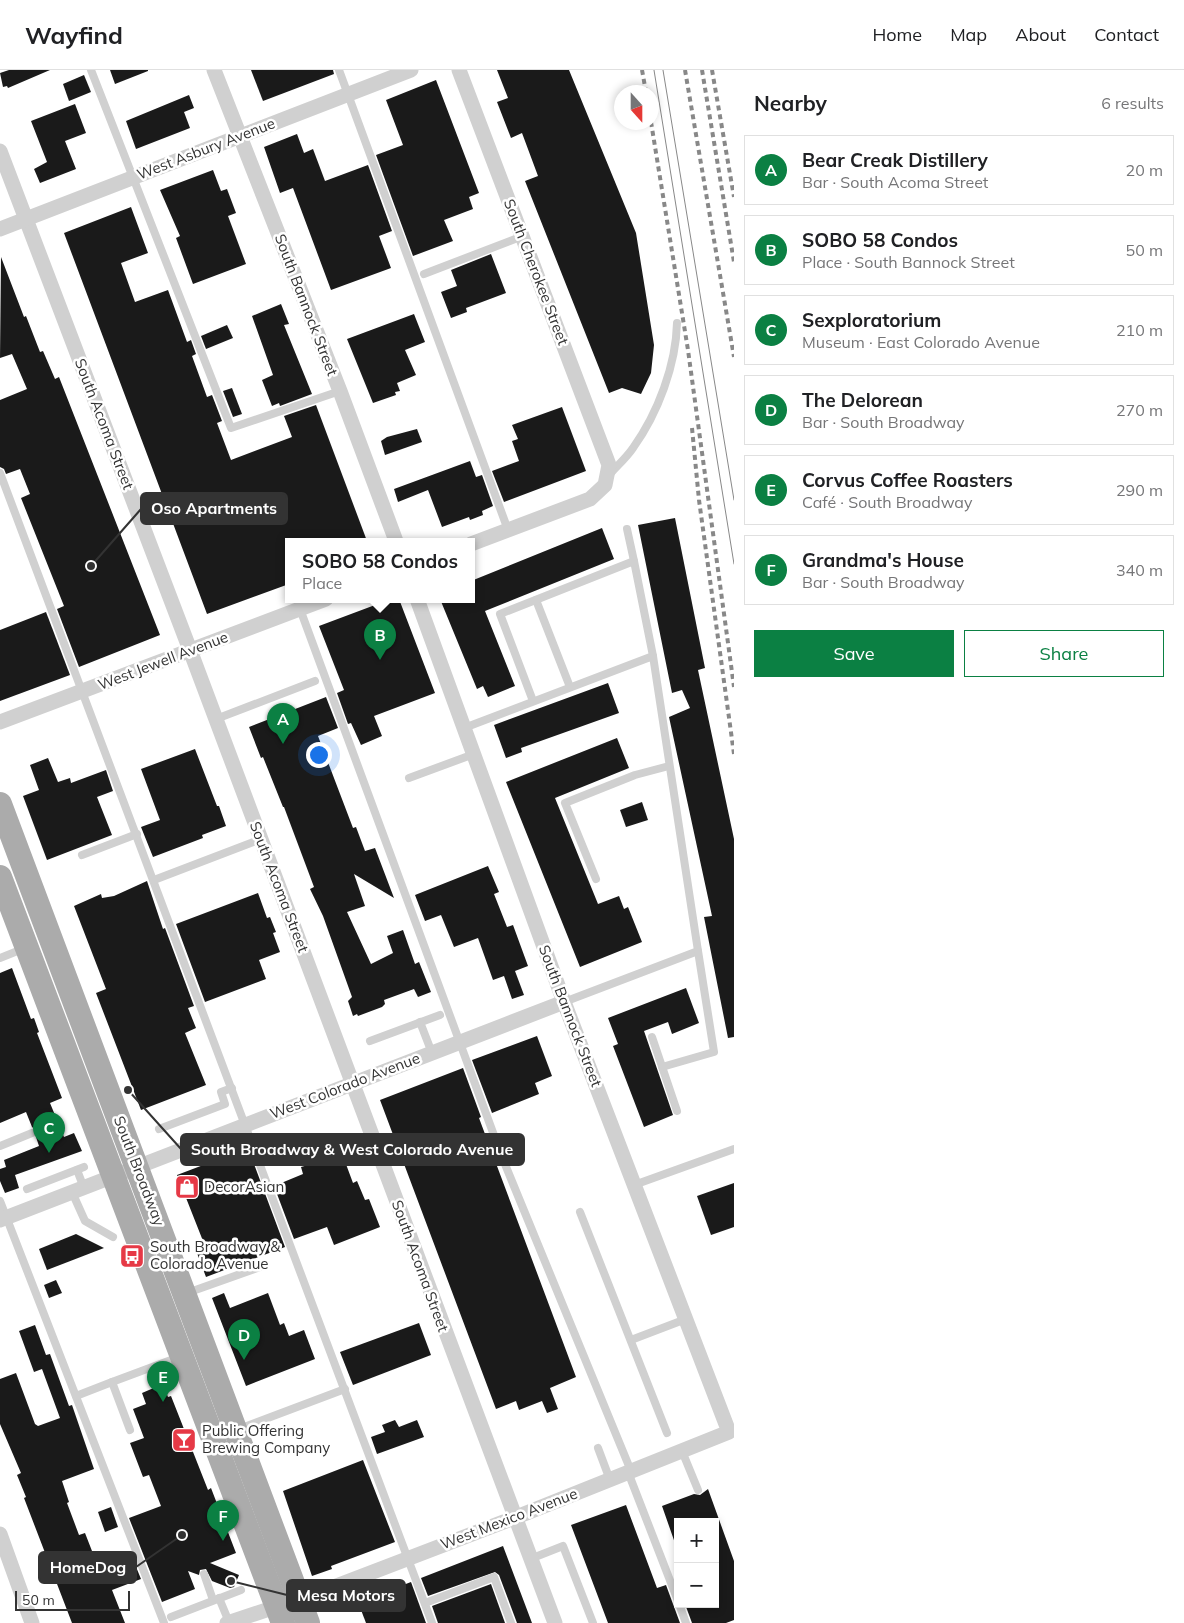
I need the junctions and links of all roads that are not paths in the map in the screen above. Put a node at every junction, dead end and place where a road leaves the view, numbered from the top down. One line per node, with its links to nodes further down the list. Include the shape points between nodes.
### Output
1 (91, 70): 9 (lane)
2 (214, 70): 7 (street, South Bannock Street)
3 (339, 70): 6 (lane)
4 (412, 70): 6 (street, West Asbury Avenue)
5 (459, 70): 12 (street, South Cherokee Street)
6 (348, 94): 7 (street, West Asbury Avenue); 19 (lane)
7 (240, 136): 9 (street, West Asbury Avenue); 15 (street, South Bannock Street)
8 (0, 151): 10 (street, South Acoma Street)
9 (132, 178): 10 (street, West Asbury Avenue); 15 (lane, via 230,428)
10 (26, 219): 11 (street, West Asbury Avenue); 27 (street, South Acoma Street)
11 (0, 229)
12 (523, 236): 13 (lane); 17 (street, South Cherokee Street, via 606,455)
13 (424, 274)
14 (677, 323): 17 (lane, via 674,358 650,419 633,448)
15 (340, 391): 20 (street, South Bannock Street)
16 (0, 473): 31 (lane)
17 (609, 475): 19 (street, via 599,493 590,499)
18 (628, 529): 22 (lane)
19 (508, 530): 21 (street)
20 (395, 538)
21 (475, 542)
22 (634, 561): 23 (lane); 28 (lane)
23 (536, 600): 30 (lane); 32 (lane, via 500,614)
24 (314, 603): 26 (street, West Jewell Avenue)
25 (418, 603): 35 (street, South Bannock Street)
26 (300, 608): 27 (street, West Jewell Avenue); 54 (lane)
27 (190, 650): 31 (street, West Jewell Avenue); 33 (street, South Acoma Street)
28 (653, 656): 30 (lane); 37 (lane)
29 (315, 681): 33 (lane)
30 (570, 687): 32 (lane)
31 (83, 691): 34 (street, West Jewell Avenue); 40 (lane)
32 (533, 702): 35 (lane)
33 (216, 719): 41 (street, South Acoma Street)
34 (0, 722)
35 (464, 728): 36 (street, South Bannock Street)
36 (474, 754): 38 (lane); 49 (street, South Bannock Street)
37 (669, 766): 44 (lane, via 635,775 565,803); 47 (lane)
38 (410, 778)
39 (0, 804): 65 (main road, South Broadway)
40 (137, 834): 42 (lane); 45 (lane)
41 (261, 839): 45 (lane); 57 (street, South Acoma Street)
42 (82, 854)
43 (0, 877): 46 (main road, South Broadway)
44 (596, 879)
45 (154, 880): 58 (lane)
46 (27, 948): 48 (lane); 65 (main road, South Broadway)
47 (698, 951): 49 (lane); 56 (lane, via 714,1052)
48 (0, 958)
49 (564, 1002): 54 (street, West Colorado Avenue); 67 (street, South Bannock Street)
50 (440, 1014): 51 (lane)
51 (420, 1022): 53 (lane); 55 (lane)
52 (652, 1037): 56 (lane)
53 (370, 1041)
54 (459, 1042): 55 (street, West Colorado Avenue); 89 (lane, via 502,1157)
55 (432, 1053): 57 (street, West Colorado Avenue)
56 (662, 1067): 59 (lane)
57 (352, 1084): 60 (street, West Colorado Avenue); 92 (street, South Acoma Street)
58 (232, 1088): 60 (lane); 61 (lane, via 221,1092 225,1104)
59 (677, 1111)
60 (246, 1125): 65 (street, West Colorado Avenue); 81 (lane)
61 (159, 1129)
62 (32, 1133): 63 (lane)
63 (0, 1146)
64 (734, 1149): 67 (lane)
65 (126, 1171): 69 (street, West Colorado Avenue); 76 (main road, South Broadway); 79 (main road, South Broadway)
66 (42, 1183): 68 (lane); 69 (lane, via 81,1168); 71 (lane)
67 (634, 1186): 77 (street, South Bannock Street)
68 (27, 1189)
69 (78, 1190): 71 (street, West Colorado Avenue); 74 (lane, via 85,1221)
70 (0, 1201): 73 (lane)
71 (48, 1201): 73 (street, West Colorado Avenue)
72 (580, 1212): 78 (lane)
73 (3, 1219): 82 (lane)
74 (113, 1237)
75 (260, 1268): 76 (lane)
76 (185, 1294): 84 (main road, South Broadway)
77 (686, 1319): 78 (lane); 86 (street, South Bannock Street)
78 (631, 1340): 85 (lane)
79 (182, 1355): 80 (lane); 101 (main road, South Broadway)
80 (112, 1382): 82 (lane); 83 (lane)
81 (345, 1389): 84 (lane); 94 (lane)
82 (76, 1396): 105 (lane)
83 (130, 1430)
84 (236, 1430): 101 (main road, South Broadway)
85 (667, 1432)
86 (729, 1432): 88 (street, West Mexico Avenue)
87 (598, 1448): 90 (lane)
88 (682, 1450): 89 (street, West Mexico Avenue); 91 (lane)
89 (630, 1472): 90 (street, West Mexico Avenue); 98 (lane)
90 (610, 1480): 92 (street, West Mexico Avenue)
91 (698, 1490)
92 (514, 1518): 94 (street, West Mexico Avenue); 95 (street, South Acoma Street)
93 (0, 1534): 104 (street)
94 (407, 1558): 100 (lane); 101 (street, West Mexico Avenue)
95 (530, 1559): 110 (street, South Acoma Street); 111 (lane, via 563,1546)
96 (204, 1574): 99 (lane)
97 (240, 1590): 99 (lane)
98 (674, 1592)
99 (216, 1599): 103 (lane); 106 (lane)
100 (425, 1603): 108 (lane); 109 (lane, via 494,1577)
101 (287, 1607): 106 (street, West Mexico Avenue); 107 (main road, South Broadway)
102 (680, 1608): 112 (lane)
103 (171, 1617)
104 (32, 1623)
105 (164, 1623)
106 (228, 1623)
107 (308, 1623)
108 (432, 1623)
109 (511, 1623)
110 (555, 1623)
111 (593, 1623)
112 (686, 1623)

